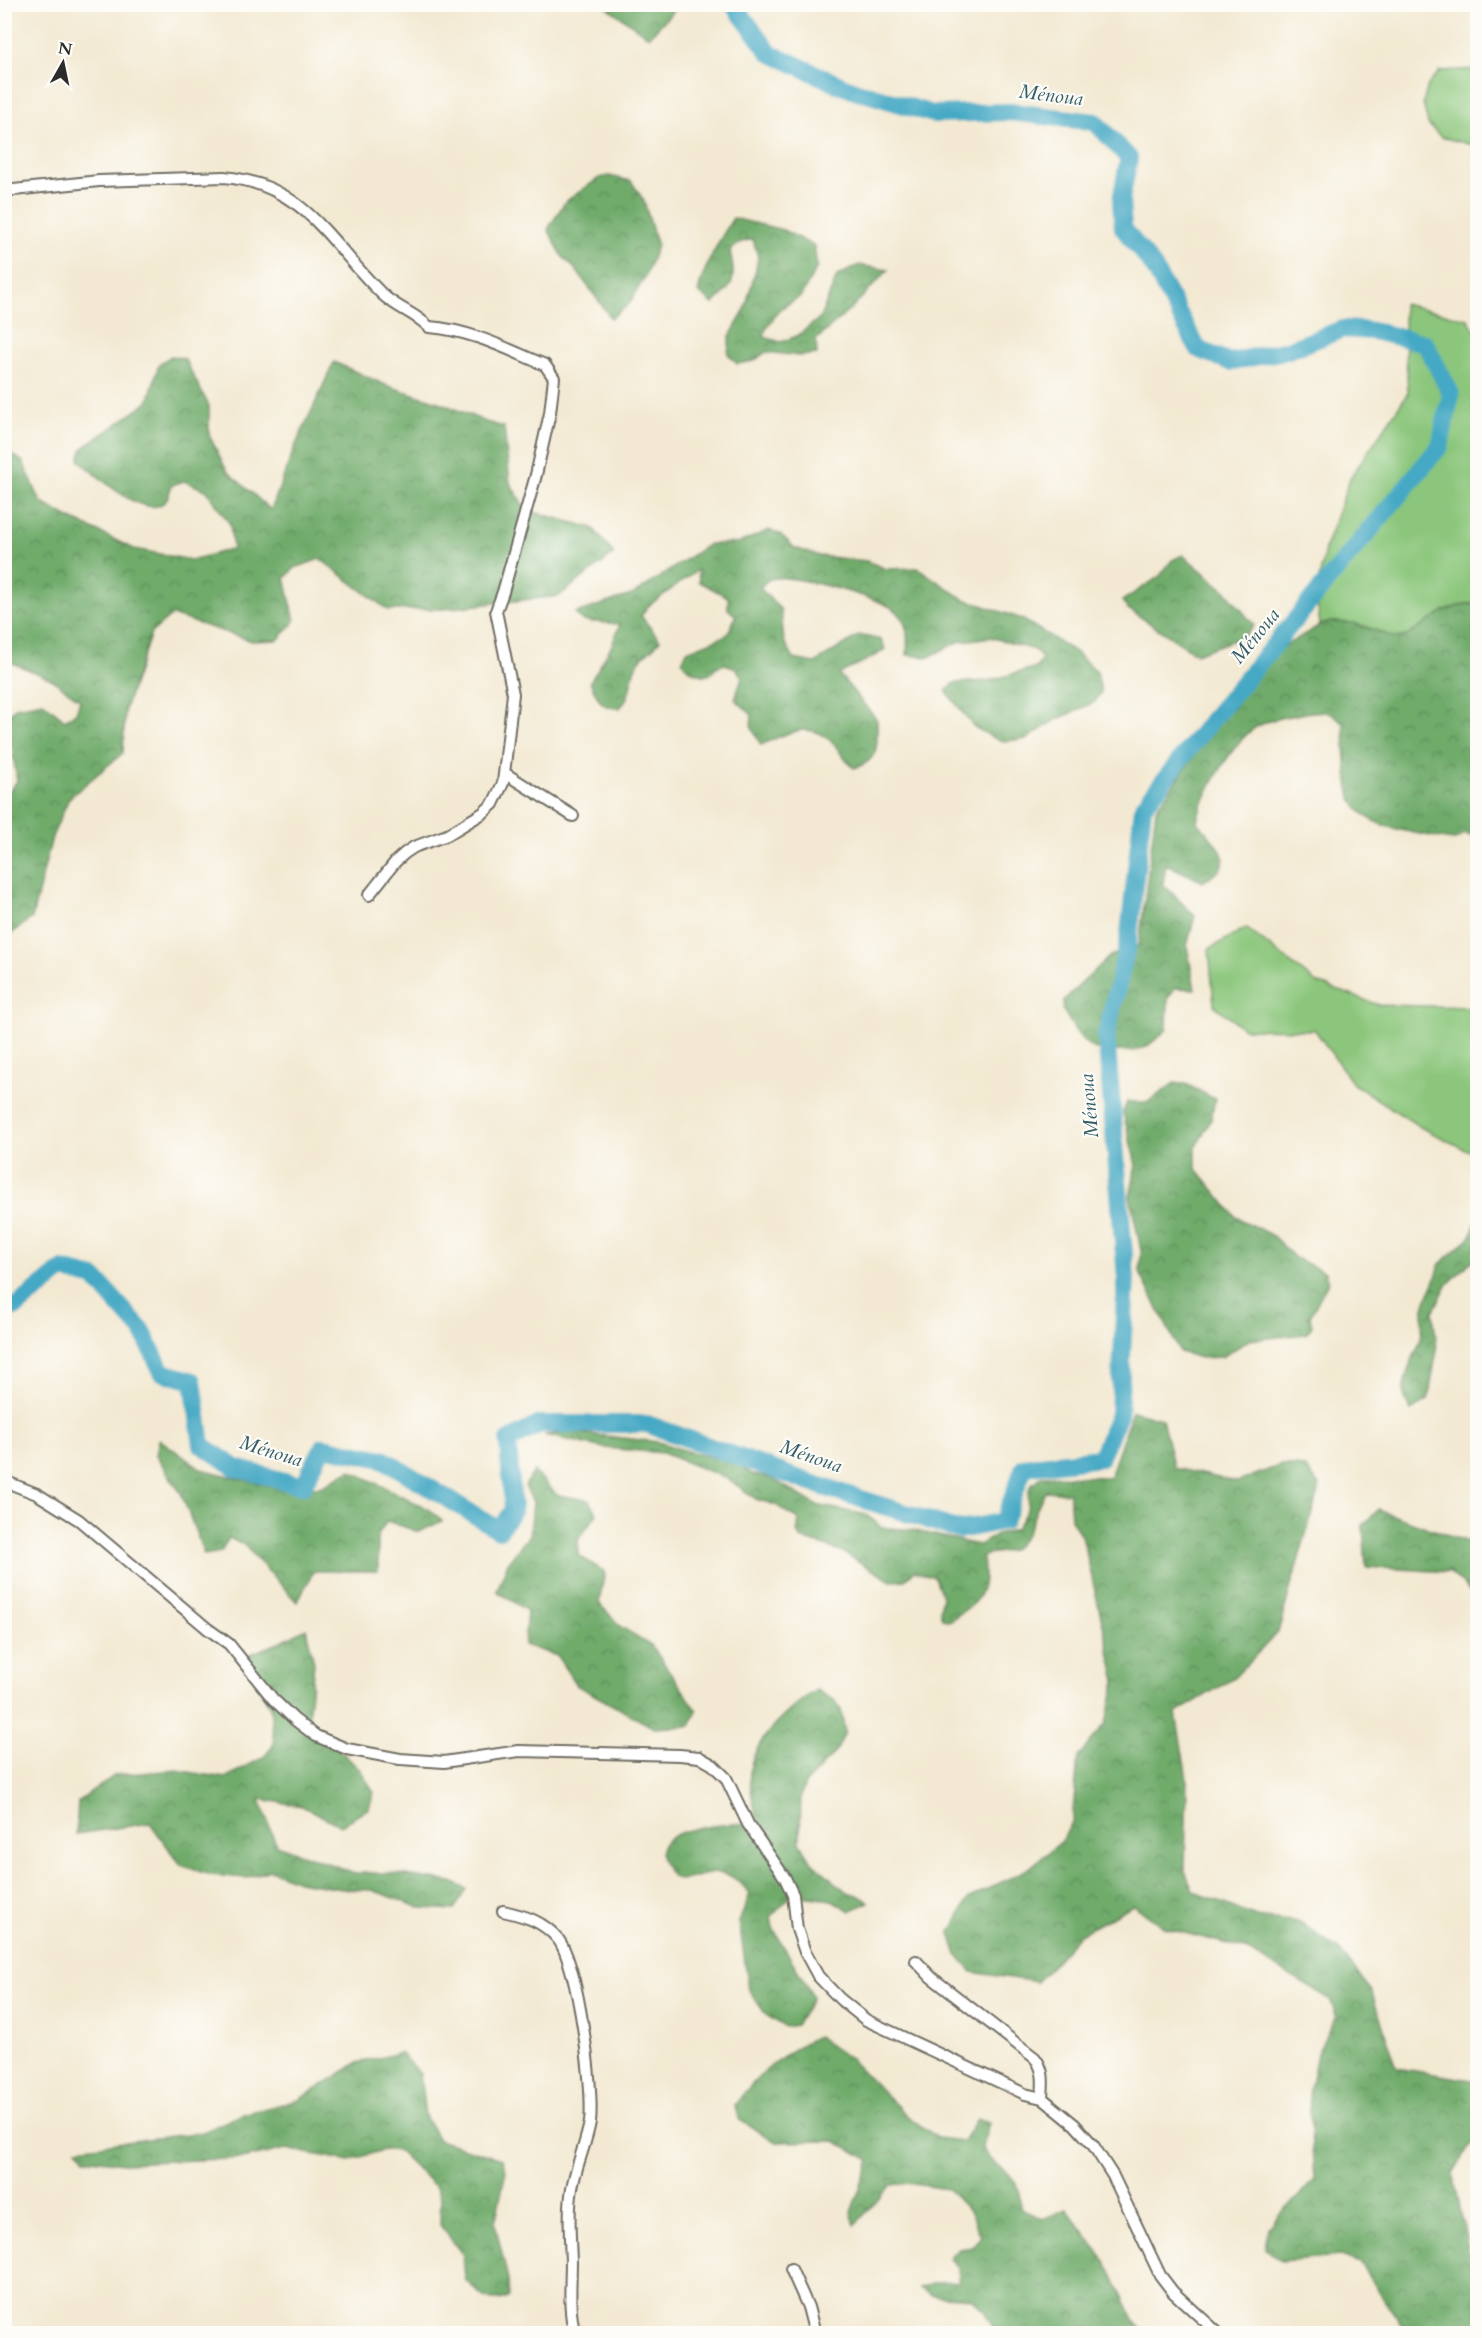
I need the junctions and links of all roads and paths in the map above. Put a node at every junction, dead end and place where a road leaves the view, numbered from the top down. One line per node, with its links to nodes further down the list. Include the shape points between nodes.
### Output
1 (4, 191): 2 (street, via 99,181 224,177 260,184 303,207 384,296 429,327 481,338 551,371 554,378 550,413 496,616 513,694)
2 (506, 774): 3 (street); 4 (street, via 493,804 483,813 447,835 405,853)
3 (573, 816)
4 (369, 895)
5 (4, 1481): 8 (street, via 37,1494 79,1520 229,1644 295,1720 316,1736 347,1749 444,1762 519,1751 575,1751 681,1755 699,1757 713,1765 726,1778 748,1824 785,1878 793,1895 797,1929 805,1952 818,1976 840,1999 866,2020 1025,2094)
6 (503, 1911): 10 (street, via 529,1917 560,1941 572,1969 587,2055 590,2122 570,2205)
7 (916, 1960): 8 (street, via 931,1977 1035,2058 1043,2076)
8 (1042, 2098): 12 (street, via 1093,2145 1113,2176 1160,2274 1173,2292)
9 (791, 2269): 11 (street)
10 (575, 2334)
11 (815, 2334)
12 (1218, 2334)

